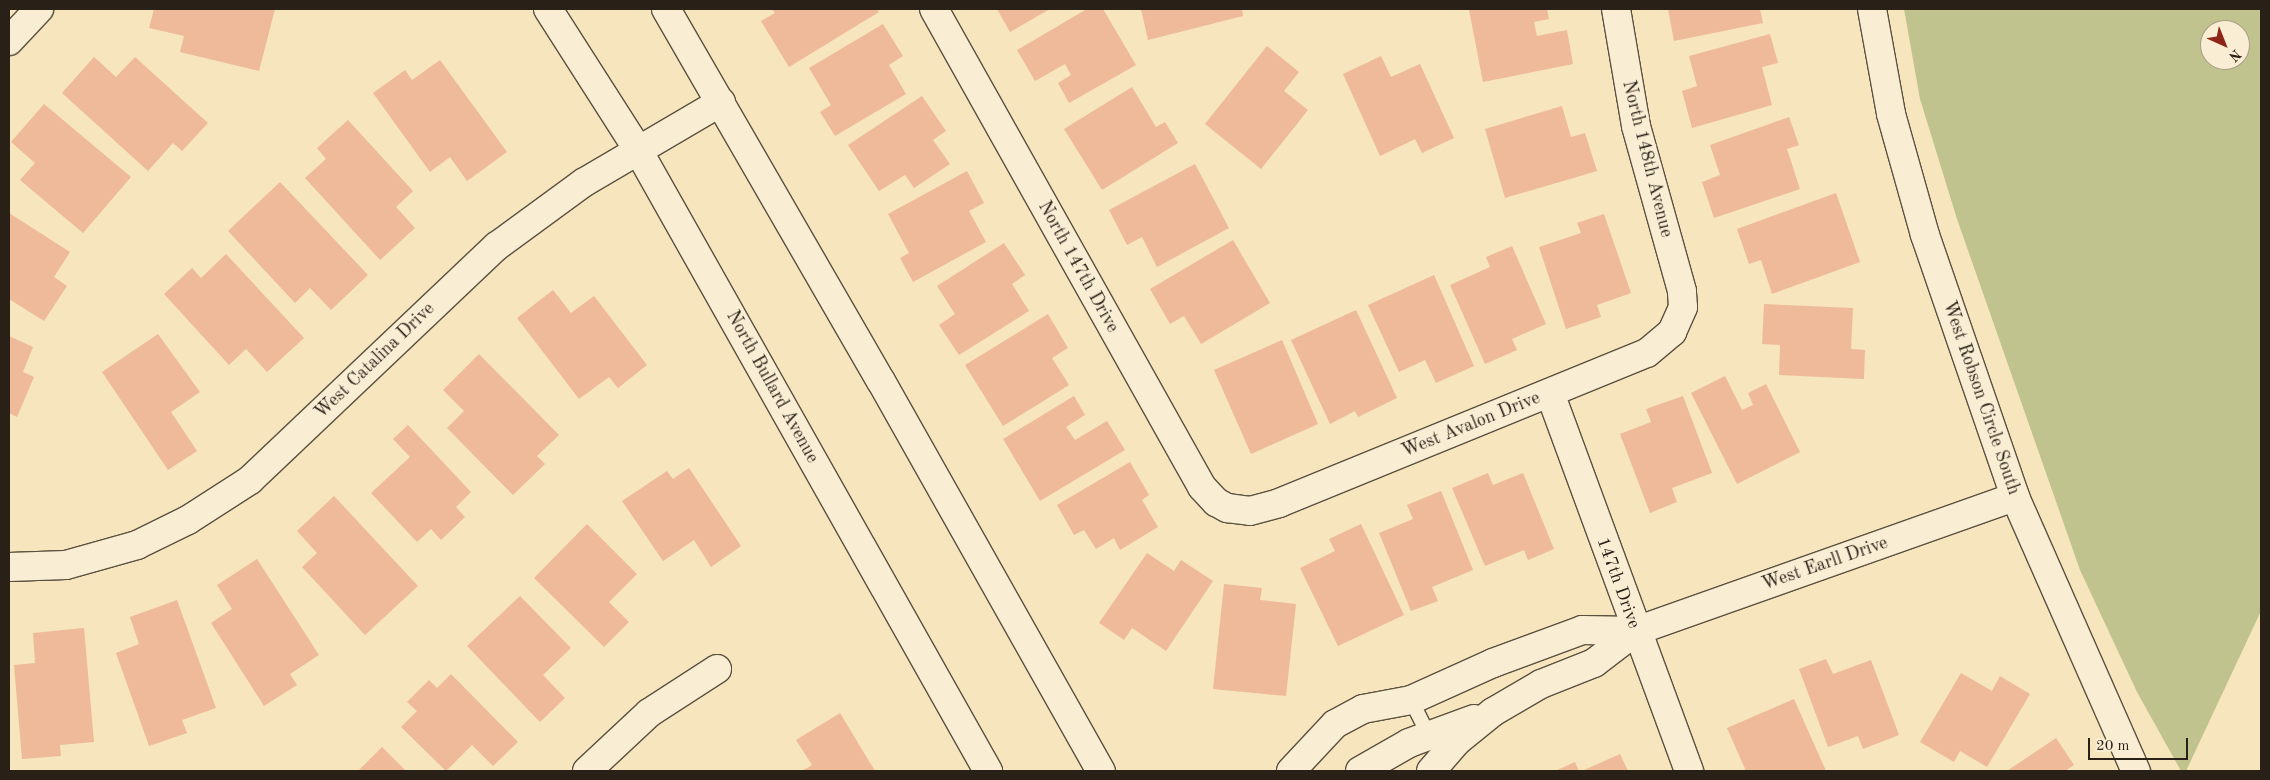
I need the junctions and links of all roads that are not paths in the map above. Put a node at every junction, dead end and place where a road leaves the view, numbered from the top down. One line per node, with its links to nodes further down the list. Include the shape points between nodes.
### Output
1 (39, 9): 7 (street)
2 (548, 9): 9 (street, North Bullard Avenue)
3 (666, 9): 8 (street)
4 (934, 9): 13 (street, North 147th Drive, via 1202,487 1216,502)
5 (1616, 9): 10 (street, North 148th Avenue, via 1636,126 1678,273)
6 (1872, 9): 12 (street, West Robson Circle South, via 1891,114 1925,235)
7 (9, 41)
8 (722, 102): 9 (street, West Catalina Drive); 21 (street)
9 (638, 150): 14 (street, West Catalina Drive, via 583,183 497,246 250,480 188,520 137,545 66,565); 20 (street, North Bullard Avenue)
10 (1683, 307): 11 (street, West Avalon Drive, via 1672,332 1647,353)
11 (1550, 394): 13 (street, West Avalon Drive, via 1278,503); 15 (street, 147th Drive)
12 (2015, 497): 15 (street, West Earll Drive); 25 (street, West Robson Circle South)
13 (1237, 511)
14 (9, 567)
15 (1636, 631): 17 (street, West Earll Drive, via 1582,630 1494,663); 18 (street, West Earll Drive, via 1594,663 1540,684 1493,712); 24 (street, 147th Drive)
16 (717, 669): 19 (street, via 648,713)
17 (1411, 700): 18 (lane); 22 (street, West Earll Drive, via 1363,709 1335,724)
18 (1434, 756): 23 (street, West Earll Drive, via 1409,743)
19 (587, 771)
20 (988, 771)
21 (1101, 771)
22 (1291, 771)
23 (1360, 771)
24 (1689, 771)
25 (2136, 771)

